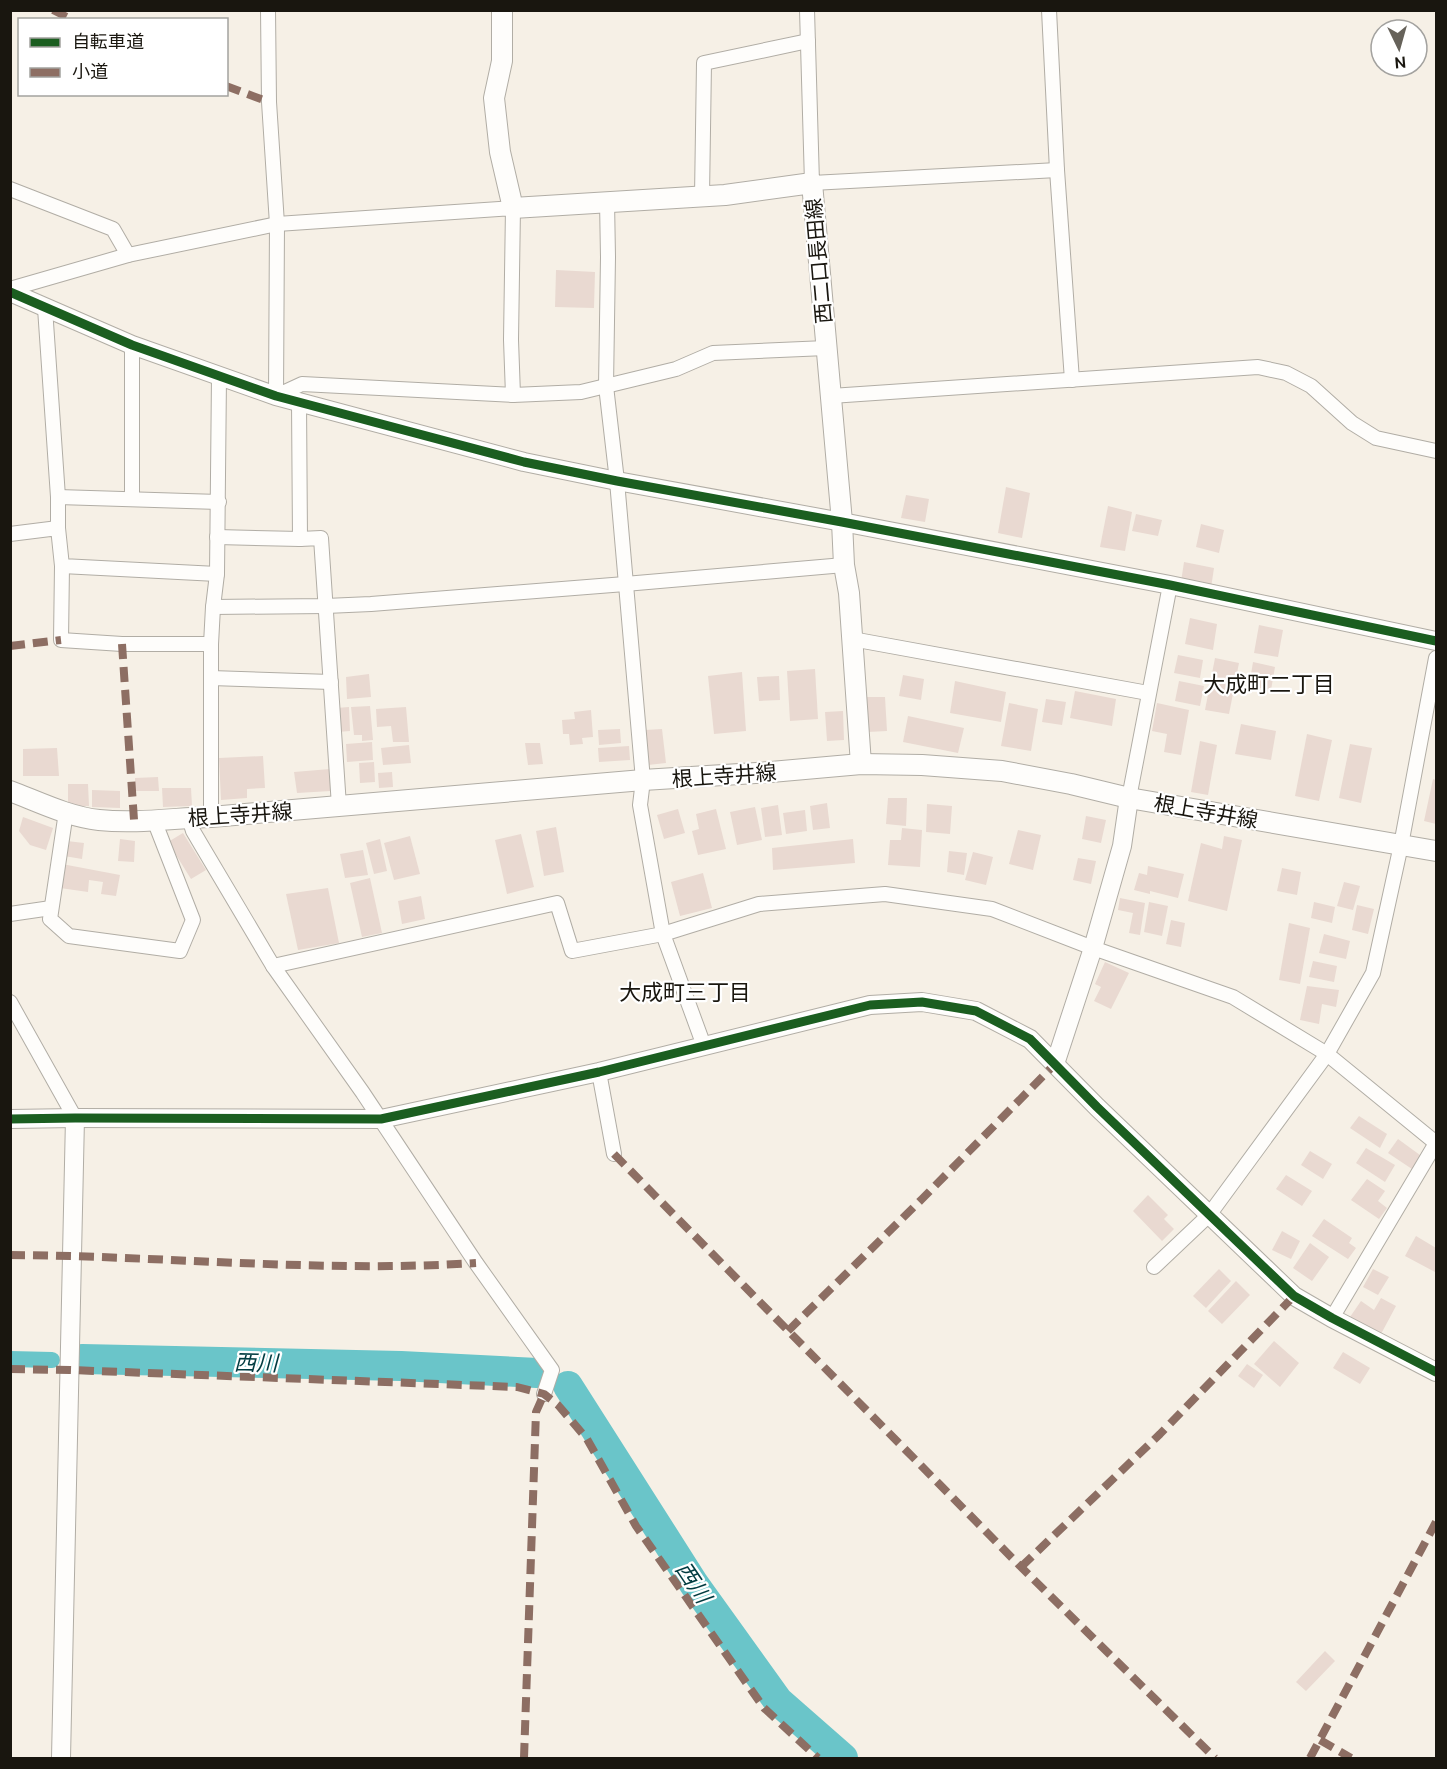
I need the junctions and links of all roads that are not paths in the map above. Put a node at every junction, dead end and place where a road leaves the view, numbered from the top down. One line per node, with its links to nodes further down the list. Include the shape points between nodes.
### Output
1 (268, 10): 12 (street)
2 (502, 10): 11 (main road, via 502,61 494,98 500,152)
3 (807, 10): 5 (street)
4 (1049, 10): 6 (street)
5 (808, 40): 7 (street); 9 (street, via 704,63)
6 (1057, 170): 7 (street); 19 (street)
7 (812, 183): 9 (main road, 西二口長田線); 17 (main road, 西二口長田線)
8 (10, 189): 13 (street, via 113,229)
9 (702, 196): 10 (main road, 西二口長田線)
10 (607, 201): 11 (main road, 西二口長田線); 20 (street)
11 (513, 208): 12 (street); 21 (street)
12 (277, 224): 13 (street); 22 (street)
13 (128, 255): 14 (street)
14 (10, 291): 15 (street)
15 (45, 308): 16 (street); 27 (street)
16 (132, 345): 18 (street); 28 (street)
17 (826, 348): 20 (street, via 713,353 676,369); 23 (main road, 西二口長田線)
18 (219, 377): 22 (street); 29 (street)
19 (1072, 380): 23 (street); 25 (street, via 1258,367 1286,373 1311,386 1352,423 1376,438)
20 (606, 386): 21 (street, via 581,392); 26 (street)
21 (513, 395): 22 (street, via 302,384)
22 (276, 396): 24 (street)
23 (831, 396): 30 (main road, 西二口長田線)
24 (299, 402): 26 (street, via 524,462); 34 (street)
25 (1437, 451)
26 (617, 482): 30 (street); 38 (street)
27 (58, 497): 28 (street); 31 (street)
28 (132, 499): 29 (street)
29 (219, 502): 33 (street)
30 (842, 522): 35 (main road, 西二口長田線); 39 (street)
31 (58, 528): 32 (street); 36 (street)
32 (10, 534)
33 (217, 537): 34 (street); 37 (street)
34 (300, 539): 40 (street, via 321,537)
35 (844, 565): 38 (street); 42 (main road, 西二口長田線)
36 (62, 566): 37 (street); 44 (street, via 61,640)
37 (217, 574): 41 (street)
38 (625, 584): 40 (street); 50 (street)
39 (1170, 585): 43 (street); 48 (street)
40 (326, 606): 41 (street); 47 (street)
41 (213, 607): 44 (street)
42 (852, 639): 48 (street); 49 (main road, 西二口長田線)
43 (1437, 641)
44 (211, 644): 46 (street)
45 (1437, 658): 58 (street)
46 (211, 678): 47 (street); 55 (street)
47 (332, 682): 53 (street)
48 (1148, 693): 52 (street)
49 (861, 764): 50 (main road, 根上寺井線); 52 (main road, 根上寺井線, via 1002,771)
50 (643, 780): 53 (main road, 根上寺井線); 62 (street, via 639,805)
51 (10, 791): 54 (main road, 根上寺井線)
52 (1129, 798): 58 (main road, 根上寺井線); 63 (street, via 1122,846)
53 (339, 806): 55 (main road, 根上寺井線)
54 (66, 812): 57 (main road, 根上寺井線, via 100,820); 60 (street)
55 (212, 817): 56 (main road, 根上寺井線)
56 (189, 818): 57 (main road, 根上寺井線); 64 (street)
57 (154, 820): 60 (street, via 193,920 180,951 69,936 50,919)
58 (1401, 845): 59 (main road, 根上寺井線); 67 (street, via 1373,973)
59 (1437, 852)
60 (51, 908): 61 (street)
61 (10, 914)
62 (663, 934): 63 (street, via 759,904 885,894 992,909); 64 (street, via 572,951 557,903); 66 (street)
63 (1093, 948): 67 (street, via 1233,997); 68 (street)
64 (273, 966): 72 (street)
65 (10, 1002): 70 (street)
66 (704, 1046): 68 (street, via 870,1005 922,1002 976,1011 1030,1039); 69 (street)
67 (1327, 1053): 73 (street); 75 (street)
68 (1055, 1064): 75 (street)
69 (599, 1072): 72 (street); 74 (street)
70 (75, 1118): 71 (street); 72 (street); 80 (street)
71 (10, 1119)
72 (381, 1119): 79 (street, via 552,1370)
73 (1436, 1143): 77 (street)
74 (614, 1154)
75 (1209, 1215): 76 (street); 77 (street, via 1294,1296)
76 (1154, 1267)
77 (1332, 1318): 78 (street)
78 (1437, 1372)
79 (544, 1394)
80 (61, 1758)

